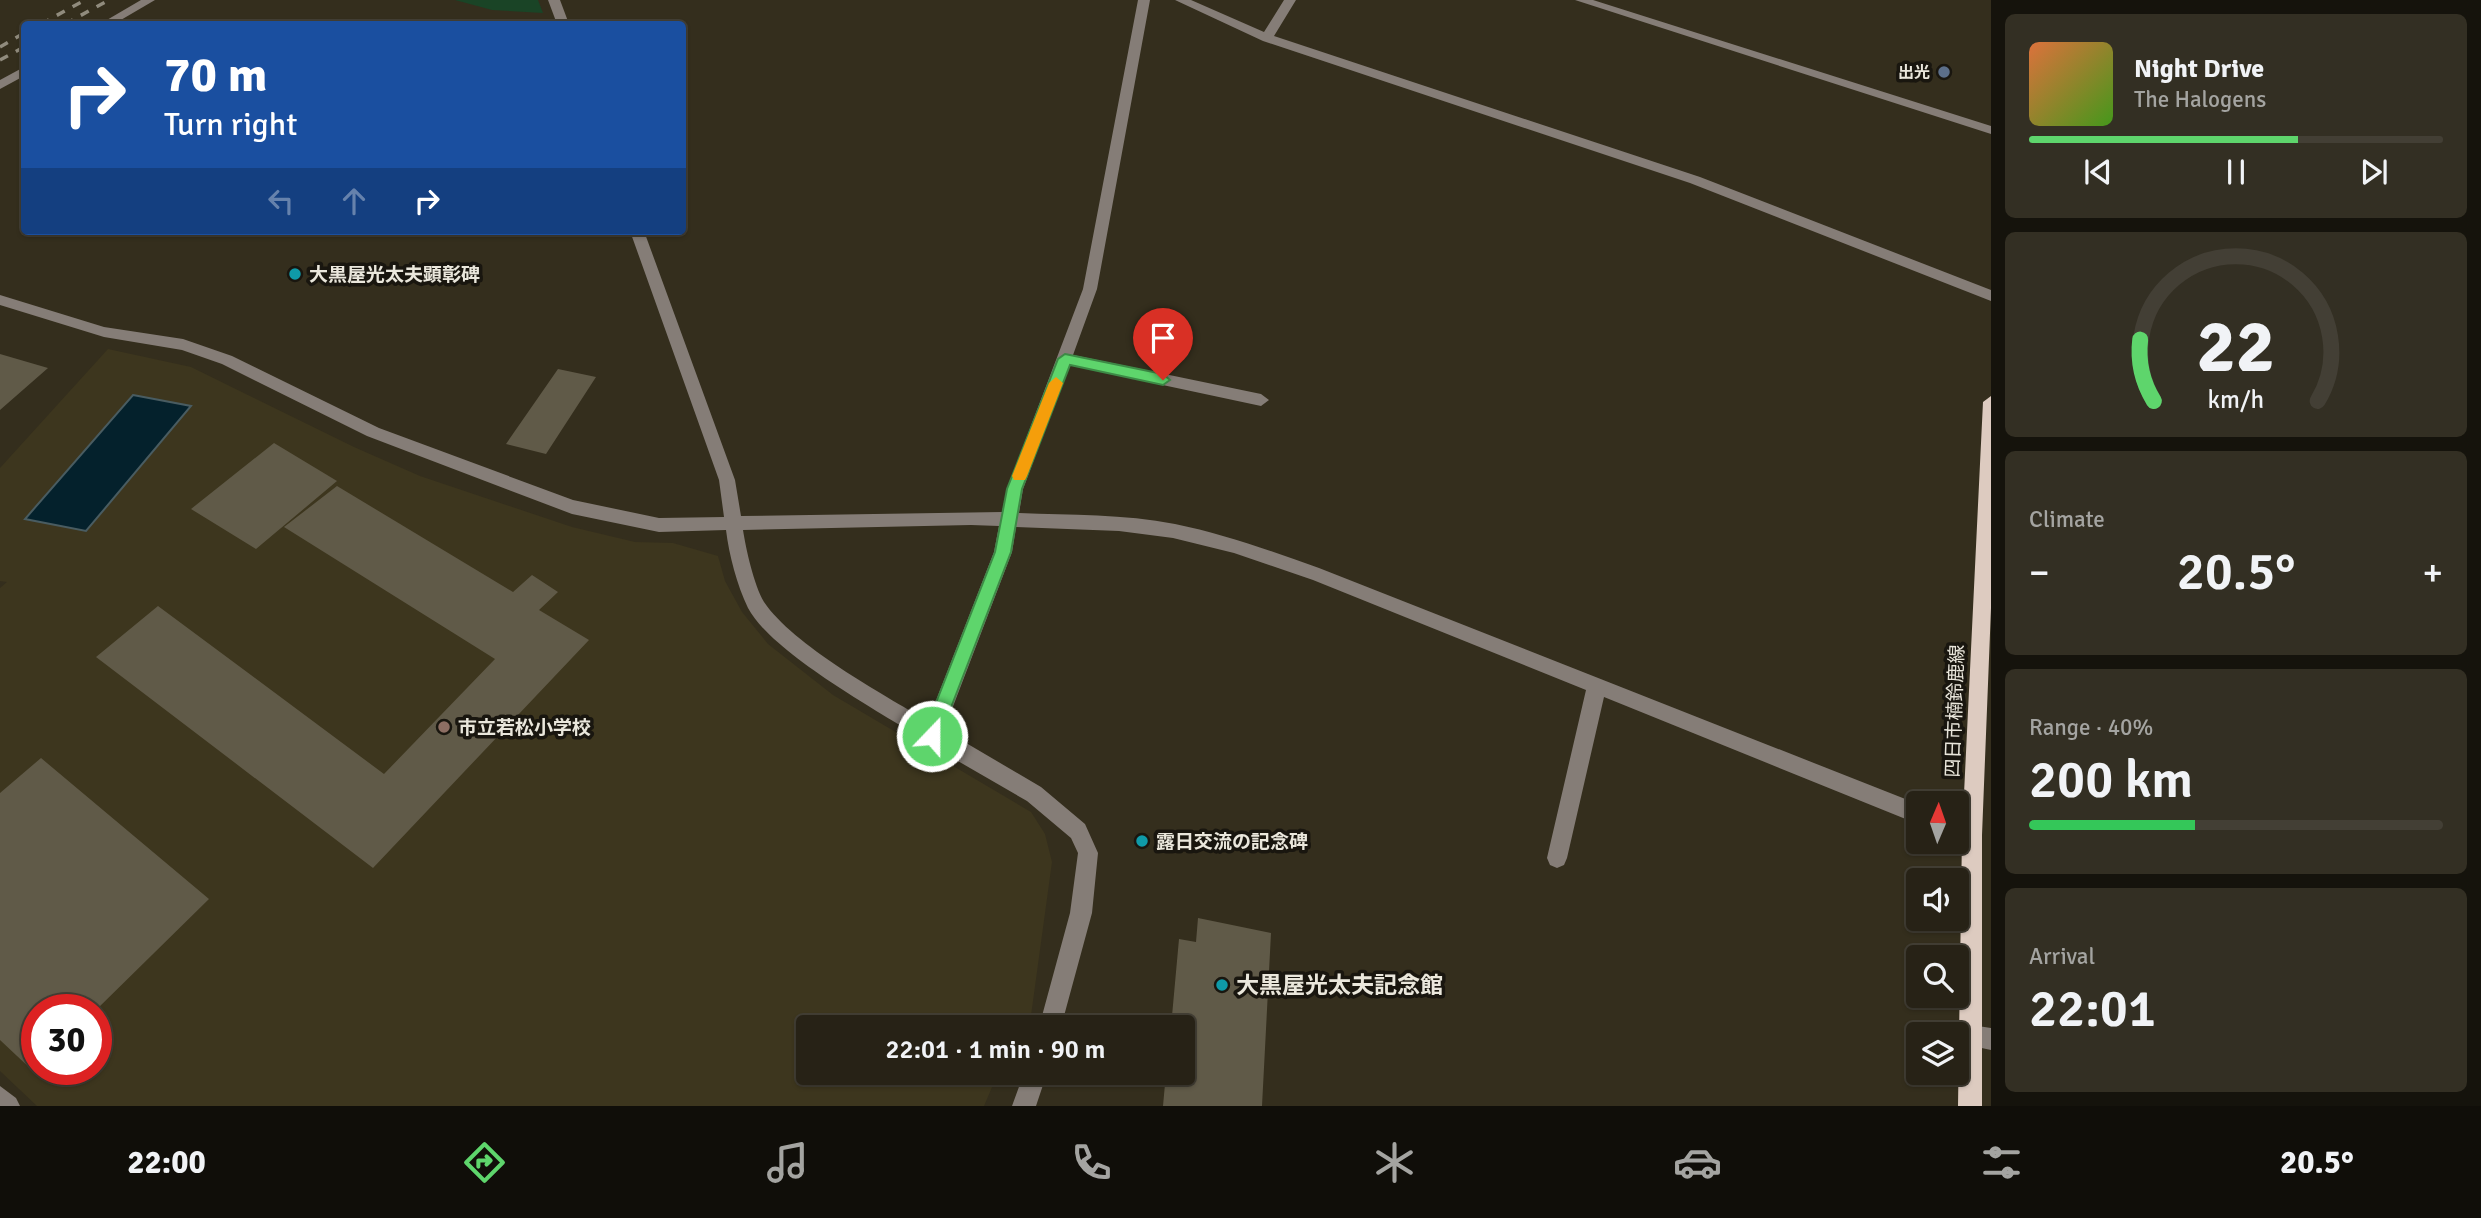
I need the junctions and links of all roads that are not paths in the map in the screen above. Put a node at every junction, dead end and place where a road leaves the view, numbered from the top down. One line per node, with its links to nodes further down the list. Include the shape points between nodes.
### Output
1 (149, 0): 7 (street)
2 (554, 0): 8 (street)
3 (1144, 0): 16 (street, via 1090,289)
4 (1181, 0): 9 (street)
5 (1290, 0): 9 (street)
6 (1581, 0): 12 (street)
7 (111, 21)
8 (562, 21)
9 (1267, 38): 14 (street, via 1695,180)
10 (21, 73): 11 (street)
11 (0, 85)
12 (1991, 130)
13 (638, 235): 20 (street, via 727,480)
14 (1991, 296)
15 (0, 300): 20 (street, via 104,332 183,345 227,360 373,432 572,508 659,526)
16 (1065, 359): 17 (street); 19 (street)
17 (1261, 400)
18 (1991, 402): 23 (main road, 四日市楠鈴鹿線)
19 (1008, 519): 20 (street); 21 (street, via 1119,524 1234,546 1319,575); 22 (street, via 1003,552)
20 (733, 526): 22 (street, via 755,605 783,634 849,684)
21 (1597, 686): 24 (street); 26 (street)
22 (932, 736): 27 (street, via 1034,794 1078,831 1088,853 1080,913)
23 (1967, 791)
24 (1906, 809)
25 (1966, 854): 28 (main road, 四日市楠鈴鹿線)
26 (1557, 858)
27 (1053, 1015)
28 (1981, 1037): 33 (main road, 四日市楠鈴鹿線)
29 (1031, 1085): 32 (street)
30 (0, 1098): 31 (street)
31 (8, 1106)
32 (1024, 1106)
33 (1970, 1106)

